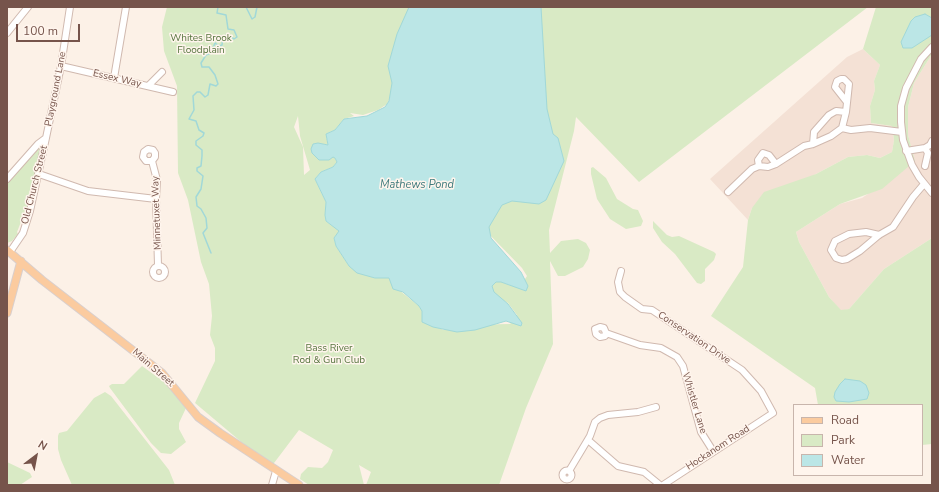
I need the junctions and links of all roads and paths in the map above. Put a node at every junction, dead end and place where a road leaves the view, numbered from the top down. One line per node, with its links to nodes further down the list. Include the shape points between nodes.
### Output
1 (28, 7): 4 (street)
2 (70, 7): 6 (street, Playground Lane)
3 (126, 7): 8 (street)
4 (7, 33)
5 (932, 47): 14 (street, via 918,64 906,88 901,106)
6 (61, 66): 8 (street, Essex Way); 15 (street, Playground Lane)
7 (162, 72): 9 (street)
8 (114, 78): 9 (street, Essex Way)
9 (148, 86): 10 (street, Essex Way)
10 (173, 92)
11 (846, 101): 12 (street)
12 (846, 112): 13 (street); 17 (street, via 836,111 829,114 814,132)
13 (842, 128): 14 (street); 17 (street)
14 (902, 132): 19 (street)
15 (46, 138): 24 (street, Old Church Street); 25 (street, Playground Lane)
16 (932, 141): 18 (street)
17 (813, 144): 21 (street, via 804,146)
18 (925, 148): 19 (street); 23 (street, via 928,153)
19 (906, 151): 26 (street)
20 (152, 161): 29 (street, Minnetuxet Way, via 157,180)
21 (776, 164): 22 (street, via 768,167); 22 (street, via 769,155 763,153 758,160)
22 (759, 166): 27 (street, via 746,173)
23 (925, 166)
24 (39, 174): 29 (street, via 88,191); 31 (street, Old Church Street, via 24,229)
25 (7, 179)
26 (924, 184): 28 (street); 30 (street, via 893,227)
27 (728, 192)
28 (932, 192)
29 (156, 199): 33 (street, Minnetuxet Way)
30 (879, 235): 30 (street, via 860,252 847,259 836,258 831,250 835,241 849,234 866,232)
31 (9, 251): 32 (main road, Main Street)
32 (21, 261): 35 (main road); 41 (main road, Main Street, via 162,372 198,416)
33 (158, 265)
34 (621, 271): 38 (street, Conservation Drive, via 618,282 620,292 625,298 642,309 652,310 742,370 761,391)
35 (7, 313)
36 (606, 333): 40 (street, Whistler Lane, via 640,345 661,348 677,357 683,366 698,425)
37 (656, 407): 39 (street, via 603,417 595,422)
38 (773, 413): 40 (street, Hockanom Road)
39 (588, 440): 42 (street); 45 (street, via 618,466 644,472)
40 (713, 451): 45 (street, Hockanom Road)
41 (276, 470): 43 (street); 44 (main road, Main Street)
42 (568, 471)
43 (272, 485)
44 (299, 485)
45 (662, 485)

